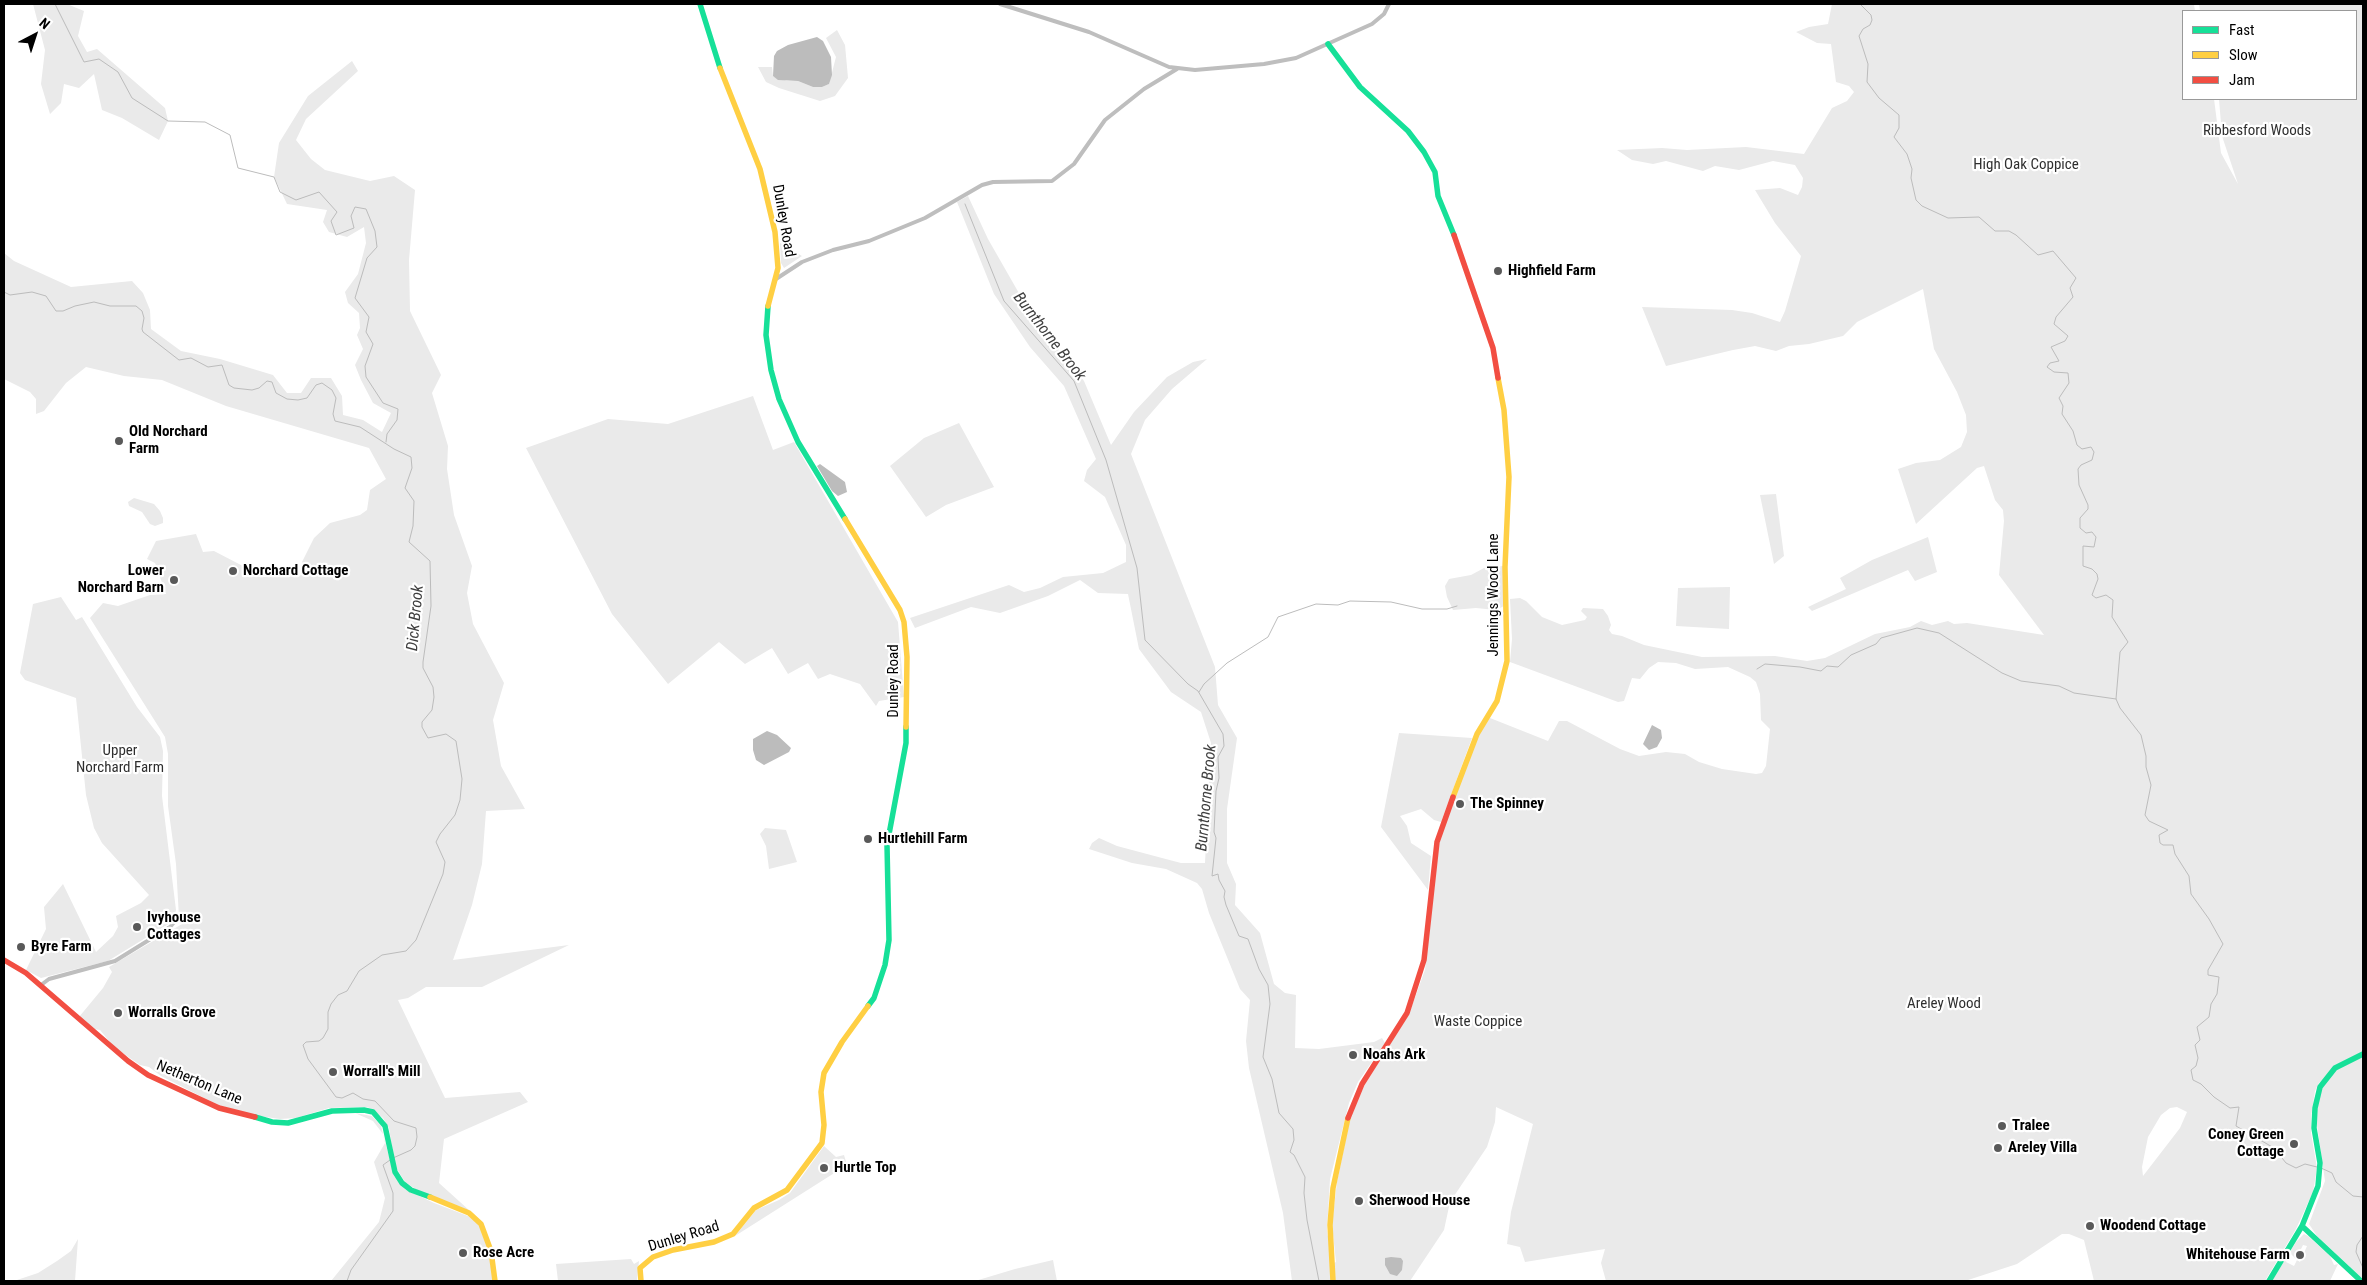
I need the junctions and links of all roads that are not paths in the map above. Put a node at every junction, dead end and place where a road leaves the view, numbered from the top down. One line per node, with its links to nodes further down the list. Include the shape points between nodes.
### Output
1 (700, 4): 6 (street, Dunley Road, via 705,28 760,169 778,253)
2 (1000, 4): 5 (street, via 1089,32)
3 (1389, 4): 4 (street, via 1384,14 1372,24)
4 (1328, 44): 5 (street, via 1281,62); 14 (street, Jennings Wood Lane, via 1360,87 1408,131 1435,172 1438,196 1493,348 1504,410 1509,477 1505,567 1507,661 1497,701 1467,756 1437,842 1424,960 1407,1013 1362,1084 1348,1119 1333,1188 1330,1224)
5 (1177, 69): 6 (street, via 1144,89 1105,120 1074,164 1052,181 982,185 925,218 869,241 802,262)
6 (776, 279): 13 (street, Dunley Road, via 766,325 771,370 779,399 799,444 900,610 906,633 906,743 890,820 888,952 874,998 824,1073 821,1092 824,1138 808,1164 787,1190 754,1208 729,1237 653,1257 640,1268)
7 (176, 920): 9 (street, via 170,927 114,961 49,979)
8 (4, 960): 9 (street, Netherton Lane)
9 (41, 985): 12 (street, Netherton Lane, via 110,1048 148,1075 219,1108 272,1122 301,1121 332,1111 368,1110 383,1122 400,1180 411,1190 469,1213 478,1220 488,1240)
10 (2363, 1054): 11 (street, via 2335,1068 2320,1087 2314,1128 2320,1177)
11 (2302, 1226): 15 (street); 16 (street)
12 (495, 1281)
13 (641, 1281)
14 (1334, 1281)
15 (2269, 1281)
16 (2361, 1281)

